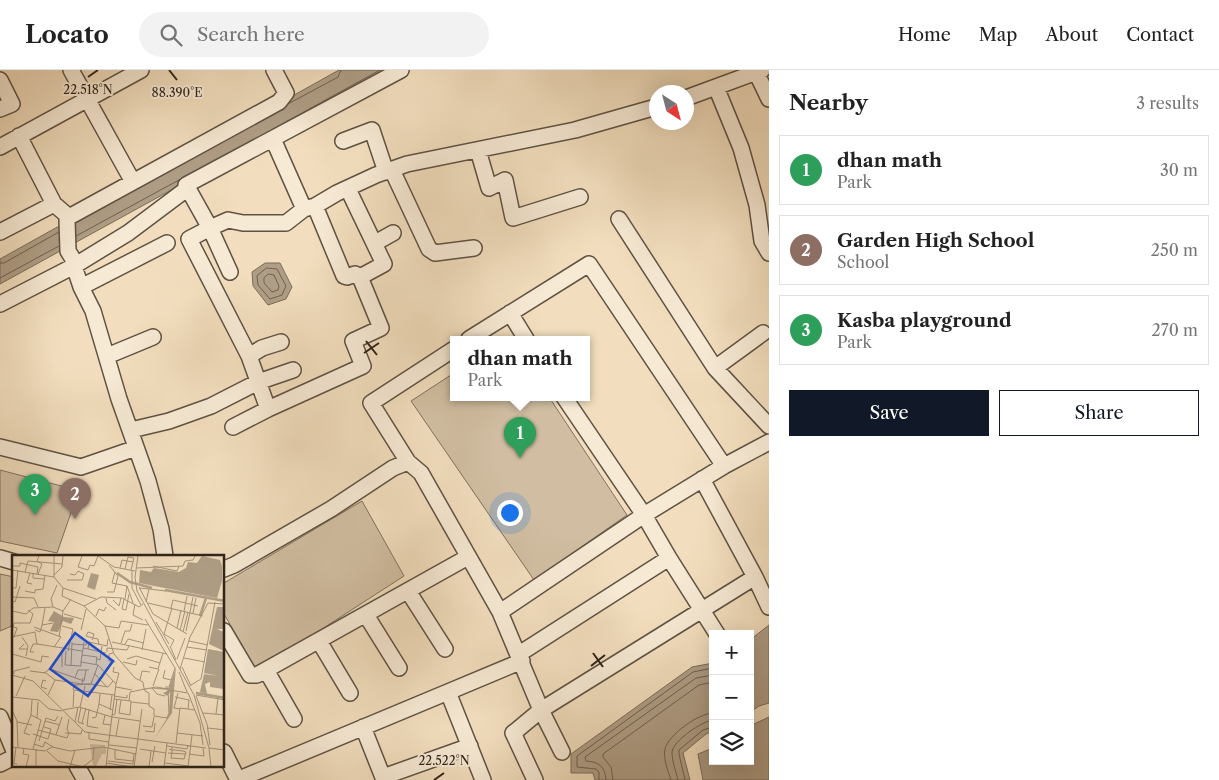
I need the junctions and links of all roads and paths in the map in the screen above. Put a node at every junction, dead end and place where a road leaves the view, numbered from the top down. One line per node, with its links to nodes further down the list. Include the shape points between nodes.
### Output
1 (71, 70): 9 (street)
2 (141, 70): 9 (street)
3 (274, 70): 19 (street, via 286,93 279,102)
4 (401, 70): 14 (street)
5 (759, 71): 7 (street); 10 (street)
6 (0, 80): 11 (street, via 12,104)
7 (716, 87): 8 (street); 34 (street, via 741,148 757,205 762,241)
8 (694, 95)
9 (88, 99): 13 (street); 19 (street)
10 (769, 99)
11 (0, 109)
12 (649, 109): 17 (street, via 575,130)
13 (19, 136): 16 (street); 23 (street)
14 (273, 139): 20 (street, via 186,185); 24 (street)
15 (343, 141): 18 (street, via 372,130)
16 (0, 147)
17 (478, 150): 18 (street, via 407,164); 22 (street, via 489,188 505,180 513,218)
18 (389, 171): 21 (street); 33 (street, via 429,249 435,253)
19 (133, 182): 25 (street)
20 (188, 188): 27 (street); 30 (street)
21 (348, 189): 24 (street); 32 (street)
22 (580, 197)
23 (54, 204): 25 (street); 28 (street)
24 (310, 208): 27 (street, via 286,223 228,220); 38 (street, via 344,276 355,274)
25 (68, 219): 35 (street)
26 (620, 219): 50 (street)
27 (210, 228): 37 (street); 49 (street, via 189,240)
28 (0, 232)
29 (393, 234): 32 (street)
30 (112, 242): 35 (street); 36 (street)
31 (167, 243): 36 (street)
32 (375, 243): 38 (street, via 384,264)
33 (474, 248)
34 (769, 253)
35 (72, 260): 39 (street); 40 (street)
36 (123, 266): 39 (street)
37 (230, 272)
38 (360, 277): 54 (street, via 381,328 353,341 363,366)
39 (81, 287): 48 (street, via 93,311)
40 (0, 304)
41 (510, 313): 43 (street); 44 (street); 62 (street, via 588,264)
42 (767, 335): 50 (street)
43 (474, 336)
44 (524, 336)
45 (153, 337): 48 (street)
46 (281, 342): 49 (street)
47 (450, 352): 61 (street, via 371,403)
48 (107, 356): 57 (street)
49 (249, 356): 52 (street)
50 (715, 368): 55 (street)
51 (293, 370): 52 (street)
52 (258, 382): 54 (street); 57 (street, via 211,406)
53 (567, 401): 64 (street)
54 (268, 408): 56 (street)
55 (769, 426)
56 (233, 427)
57 (131, 430): 60 (street)
58 (769, 442): 62 (street)
59 (0, 447): 60 (street, via 81,467)
60 (136, 448): 65 (street, via 148,481)
61 (408, 462): 66 (street, via 422,473); 68 (street)
62 (724, 466): 63 (street)
63 (702, 479): 64 (street); 69 (street)
64 (644, 515): 67 (street); 73 (street)
65 (165, 555)
66 (468, 558): 70 (street); 73 (street)
67 (668, 558): 72 (street); 79 (street)
68 (225, 569)
69 (754, 577): 71 (street); 72 (street)
70 (408, 591): 74 (street); 78 (street)
71 (769, 607)
72 (701, 610): 75 (street); 84 (street)
73 (500, 612): 79 (street)
74 (366, 615): 76 (street); 80 (street)
75 (714, 630)
76 (319, 640): 81 (street); 82 (street)
77 (228, 646): 81 (street, via 250,676)
78 (445, 649)
79 (521, 658): 83 (street); 84 (street)
80 (400, 668)
81 (266, 670): 86 (street)
82 (350, 692)
83 (448, 692): 87 (street); 89 (street)
84 (541, 710): 90 (street); 99 (street, via 513,733)
85 (0, 717): 88 (street)
86 (294, 719)
87 (363, 727): 95 (street); 97 (street)
88 (12, 746)
89 (470, 746): 95 (street); 98 (street)
90 (562, 752)
91 (225, 754): 97 (street)
92 (12, 758): 93 (street)
93 (0, 764)
94 (78, 768): 96 (street)
95 (383, 778)
96 (85, 780)
97 (238, 780)
98 (484, 780)
99 (535, 780)

